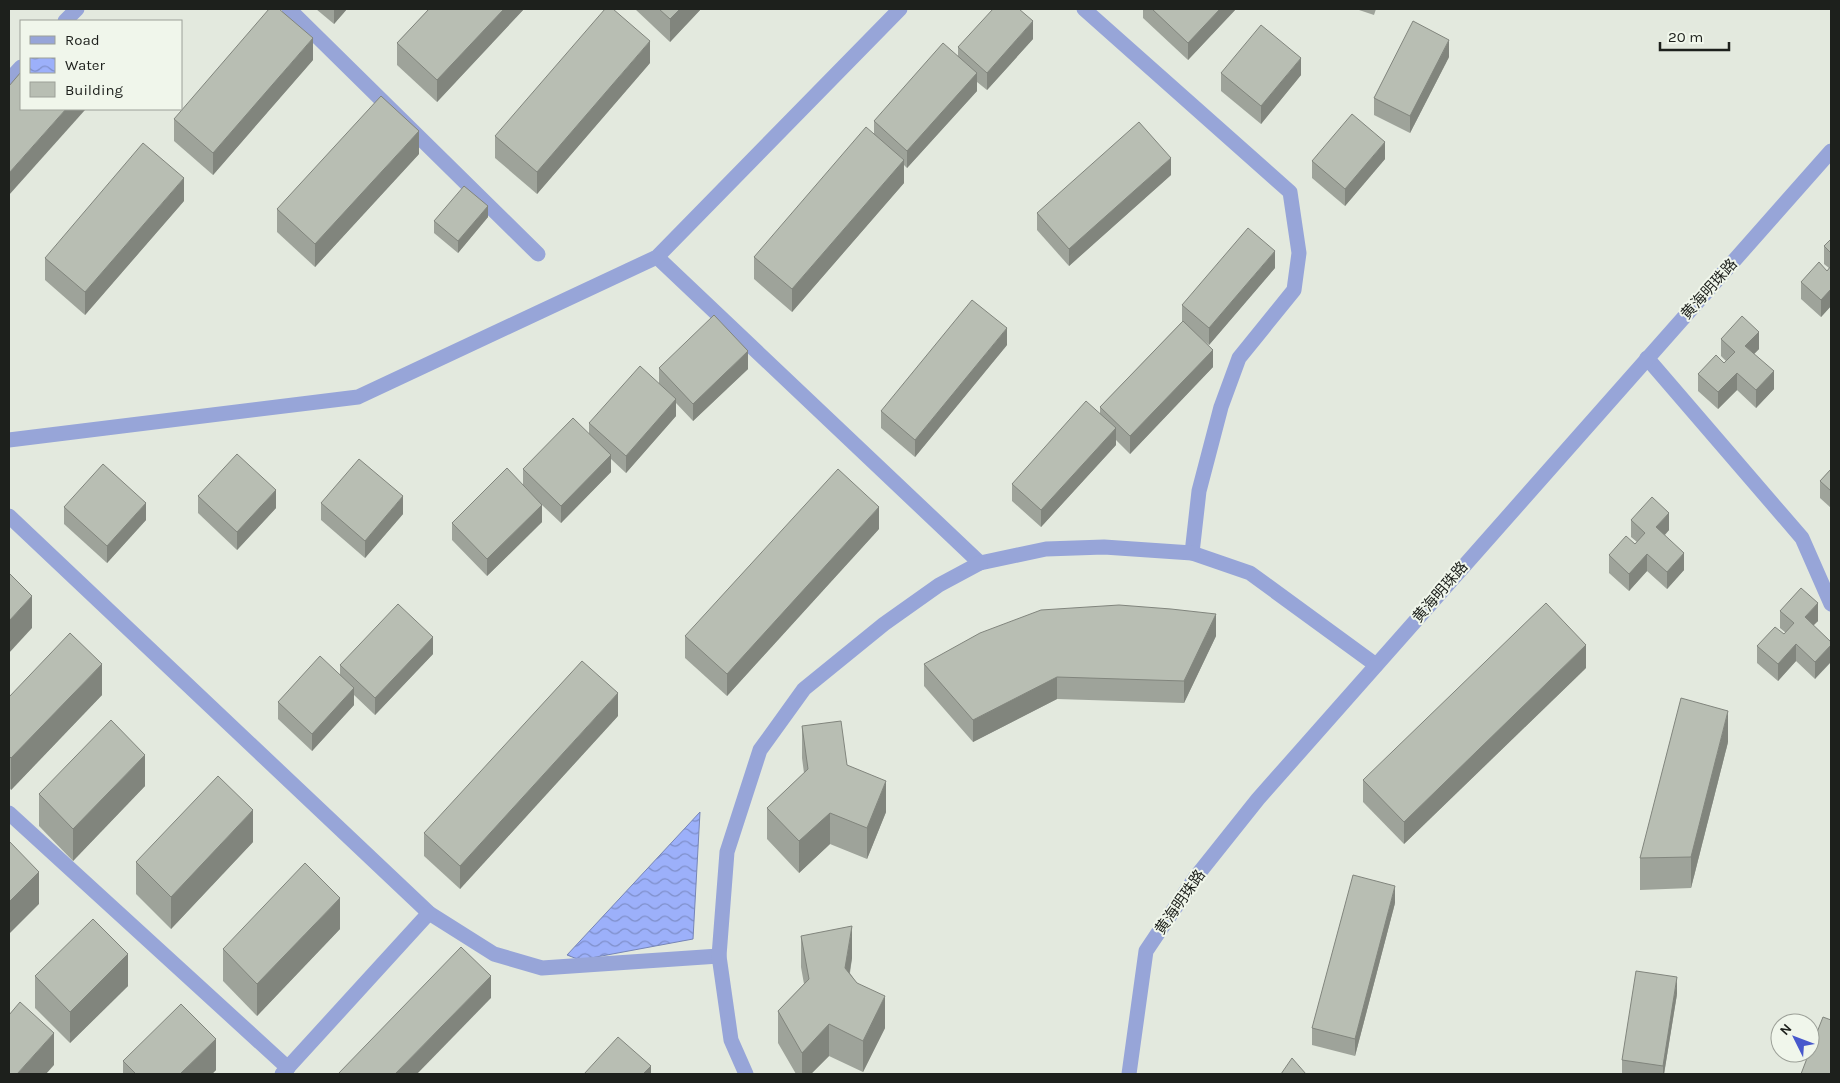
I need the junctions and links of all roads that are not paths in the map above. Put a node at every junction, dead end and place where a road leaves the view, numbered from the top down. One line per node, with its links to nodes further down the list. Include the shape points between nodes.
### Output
1 (77, 9): 5 (street)
2 (289, 9): 9 (street)
3 (900, 9): 10 (street)
4 (1084, 9): 14 (street, via 1290,192 1299,253 1294,290 1240,358 1221,407 1199,491)
5 (66, 20)
6 (20, 68): 7 (street)
7 (9, 80)
8 (1831, 151): 11 (street, 黄海明珠路)
9 (538, 254)
10 (657, 257): 12 (street, via 358,397); 15 (street)
11 (1647, 358): 16 (street, via 1802,538); 17 (street, 黄海明珠路)
12 (9, 440)
13 (9, 516): 19 (street)
14 (1192, 553): 15 (street, via 1104,546 1046,550); 17 (street, via 1250,573)
15 (980, 563): 20 (street, via 939,585 884,624 804,689 760,750 726,852)
16 (1831, 604)
17 (1376, 665): 23 (street, 黄海明珠路, via 1258,799 1195,878 1146,951)
18 (9, 812): 21 (street)
19 (429, 913): 20 (street, via 494,954 542,968); 21 (street)
20 (719, 956): 22 (street, via 731,1040)
21 (285, 1071)
22 (746, 1074)
23 (1129, 1074)

